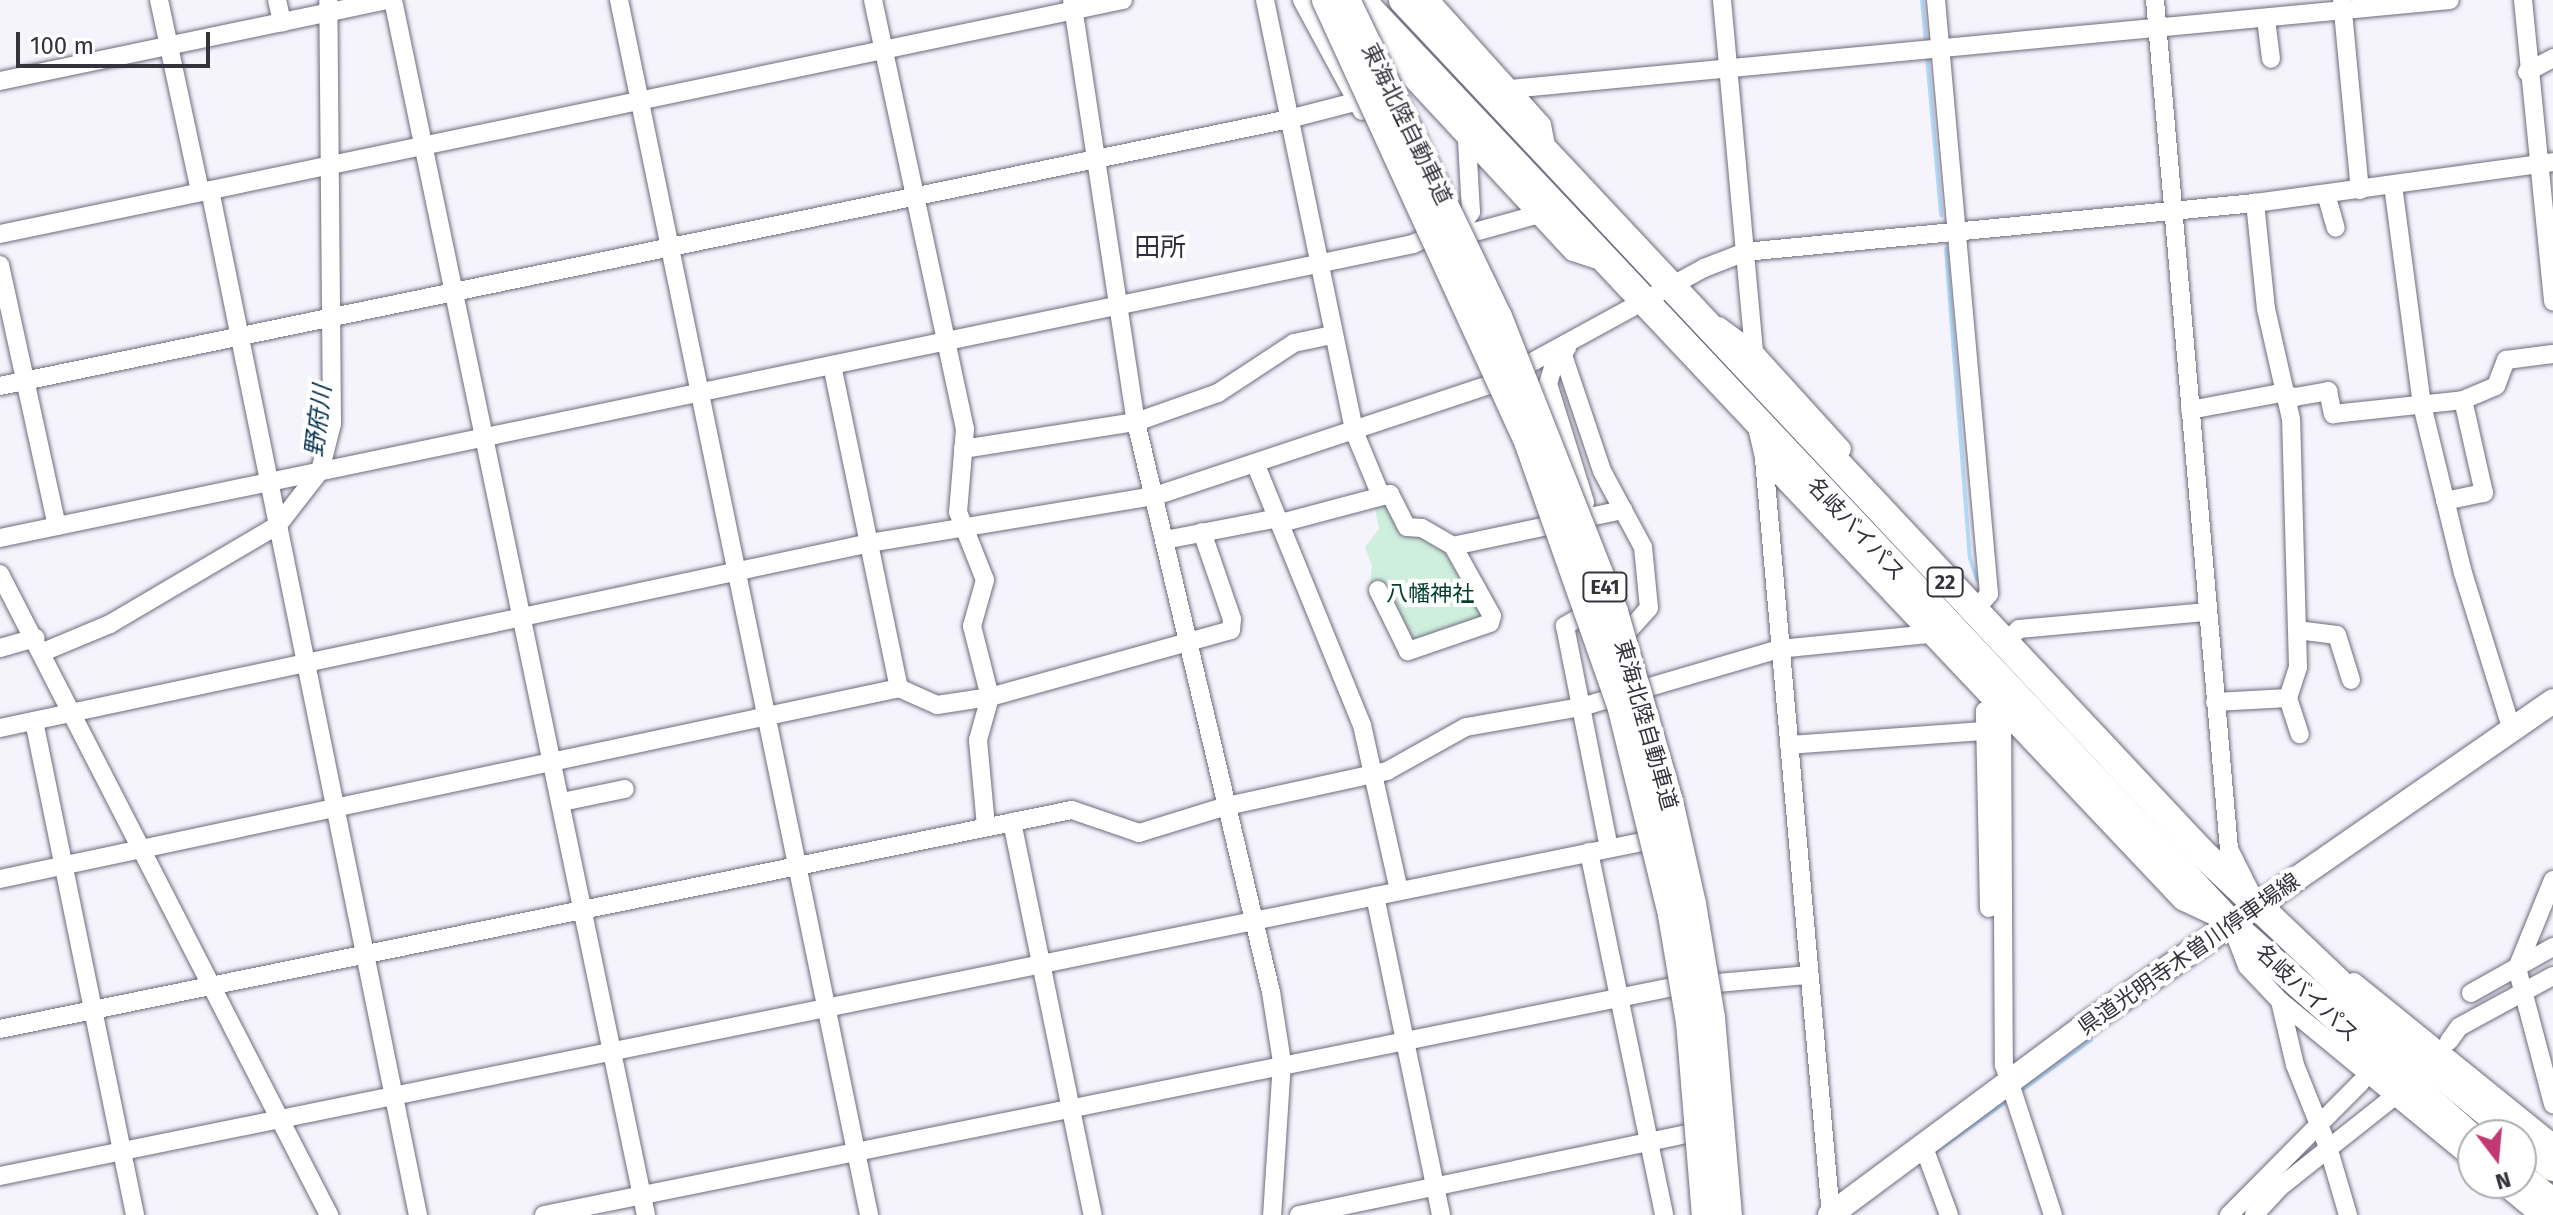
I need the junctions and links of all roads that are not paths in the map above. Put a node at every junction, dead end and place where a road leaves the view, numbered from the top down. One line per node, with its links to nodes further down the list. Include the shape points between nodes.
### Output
1 (159, 0): 23 (street)
2 (277, 0): 21 (street)
3 (391, 0): 19 (street); 37 (street)
4 (619, 0): 33 (street)
5 (873, 0): 25 (street)
6 (1123, 0): 17 (street)
7 (1265, 0): 35 (street)
8 (1361, 0): 57 (highway, 名岐バイパス / 22)
9 (1403, 0): 38 (highway, 名岐バイパス / 22)
10 (1430, 0): 32 (street)
11 (1722, 0): 28 (street)
12 (1936, 0): 24 (street)
13 (2155, 0): 22 (street)
14 (2523, 0): 29 (street)
15 (1328, 1): 31 (street); 34 (street); 222 (highway, 東海北陸自動車道 / E41, bridge, via 1529,444 1621,705 1675,930 1696,1080); 223 (highway, 東海北陸自動車道 / E41, bridge, via 1498,317 1548,433 1619,627 1669,801 1692,904 1711,1018)
16 (2439, 1): 18 (street)
17 (1072, 5): 25 (street); 39 (street)
18 (2343, 6): 20 (street); 43 (street)
19 (324, 10): 21 (street); 41 (street)
20 (2266, 19): 22 (street); 27 (street)
21 (282, 22): 23 (street)
22 (2157, 28): 24 (street); 48 (street)
23 (169, 46): 30 (street); 44 (street)
24 (1940, 48): 28 (street); 52 (street)
25 (883, 50): 33 (street); 46 (street)
26 (2553, 58): 29 (street)
27 (2271, 59)
28 (1729, 68): 32 (street); 56 (street)
29 (2527, 72): 40 (street)
30 (0, 81)
31 (1407, 83): 34 (street); 36 (street); 50 (street)
32 (1510, 89): 38 (street, via 1542,125)
33 (640, 101): 37 (street); 55 (street)
34 (1358, 104): 35 (street); 54 (street)
35 (1289, 119): 39 (street); 58 (street)
36 (1467, 141): 49 (street); 50 (street, via 1474,202)
37 (424, 146): 41 (street); 61 (street)
38 (1548, 152): 60 (highway, 名岐バイパス / 22)
39 (1095, 158): 46 (street); 63 (street)
40 (2547, 164): 42 (street); 62 (street, via 2543,244)
41 (325, 166): 44 (street); 66 (street)
42 (2393, 185): 43 (street); 82 (street)
43 (2360, 190): 45 (street)
44 (205, 191): 53 (street); 68 (street)
45 (2326, 194): 47 (street); 51 (street)
46 (913, 196): 55 (street); 70 (street)
47 (2255, 203): 48 (street); 80 (street, via 2266,309)
48 (2173, 211): 52 (street); 83 (street)
49 (1536, 215): 50 (street); 57 (street, via 1573,252)
50 (1468, 226): 54 (street); 75 (street)
51 (2336, 228)
52 (1956, 231): 56 (street); 111 (street, via 1989,594)
53 (0, 234)
54 (1426, 239): 58 (street); 77 (street)
55 (671, 247): 61 (street); 79 (street)
56 (1745, 252): 60 (street); 72 (street)
57 (1605, 263): 64 (highway, 名岐バイパス / 22)
58 (1320, 264): 63 (street); 67 (street)
59 (0, 265): 76 (street)
60 (1669, 288): 64 (street); 65 (highway, 名岐バイパス / 22)
61 (454, 293): 66 (street); 87 (street)
62 (2553, 302)
63 (1116, 303): 70 (street); 84 (street)
64 (1643, 303): 69 (street); 85 (highway, 名岐バイパス / 22)
65 (1698, 318): 72 (street, via 1719,326); 124 (highway, 名岐バイパス / 22)
66 (327, 319): 68 (street); 91 (street, via 332,424)
67 (1333, 335): 84 (street, via 1294,343 1218,393); 86 (street)
68 (239, 336): 76 (street); 92 (street)
69 (1582, 337): 71 (street); 75 (street)
70 (945, 341): 74 (street); 88 (street, via 965,429)
71 (1562, 352): 96 (street, via 1602,471); 97 (street, via 1549,372 1550,403)
72 (1754, 352): 111 (street)
73 (2553, 354): 81 (street, via 2506,360 2496,386)
74 (832, 365): 79 (street); 106 (street)
75 (1524, 368): 77 (street)
76 (25, 380): 78 (street); 101 (street)
77 (1492, 384): 86 (street); 100 (street)
78 (0, 386)
79 (701, 392): 87 (street); 108 (street)
80 (2288, 395): 82 (street, via 2328,391 2333,414); 83 (street); 116 (street)
81 (2463, 400): 82 (street); 95 (street, via 2484,493)
82 (2422, 405): 95 (street)
83 (2190, 410): 112 (street)
84 (1136, 422): 88 (street); 93 (street)
85 (1756, 423): 89 (street); 163 (highway, 名岐バイパス / 22)
86 (1354, 431): 90 (street); 94 (street)
87 (484, 437): 91 (street); 114 (street)
88 (963, 449): 102 (street, via 958,512)
89 (1764, 459): 117 (street); 122 (street)
90 (1255, 463): 93 (street); 99 (street)
91 (315, 472): 92 (street); 98 (street)
92 (269, 481): 98 (street); 101 (street)
93 (1155, 496): 102 (street); 105 (street)
94 (1381, 496): 99 (street); 107 (street, via 1390,494 1407,527 1422,528)
95 (2445, 501): 138 (street)
96 (1623, 510): 97 (street); 115 (street, via 1643,547 1649,608)
97 (1590, 516): 100 (street); 115 (street)
98 (277, 520): 120 (street, via 110,624); 123 (street)
99 (1280, 520): 103 (street); 143 (street)
100 (1547, 525): 107 (street); 113 (street)
101 (57, 526): 104 (street)
102 (963, 526): 106 (street); 128 (street, via 985,580 972,626)
103 (1202, 532): 105 (street); 119 (street, via 1232,619 1231,630)
104 (0, 538)
105 (1165, 540): 119 (street)
106 (870, 543): 108 (street); 126 (street)
107 (1453, 546): 110 (street, via 1492,616 1490,623 1408,651)
108 (738, 571): 114 (street); 135 (street)
109 (0, 574): 120 (street)
110 (1378, 590)
111 (1981, 603): 118 (street)
112 (2207, 612): 118 (street, via 2019,629); 132 (street)
113 (1582, 616): 130 (street); 133 (street, via 1565,626)
114 (521, 618): 123 (street); 142 (street)
115 (1629, 630): 127 (street)
116 (2297, 630): 125 (street, via 2337,635); 129 (street, via 2298,667)
117 (1929, 634): 122 (street); 137 (street)
118 (2012, 636): 124 (street, via 2024,651)
119 (1191, 641): 128 (street); 146 (street)
120 (39, 645): 121 (street); 134 (street)
121 (0, 648)
122 (1779, 649): 127 (street); 141 (street)
123 (307, 662): 134 (street); 147 (street)
124 (2030, 672): 160 (highway, 名岐バイパス / 22)
125 (2351, 680)
126 (899, 688): 128 (street, via 937,705); 135 (street)
127 (1648, 688): 130 (street); 171 (street, via 1688,833)
128 (990, 697): 149 (street, via 978,740)
129 (2288, 698): 132 (street); 140 (street)
130 (1609, 699): 133 (street); 150 (street)
131 (2553, 701): 138 (main road, 県道光明寺木曽川停車場線)
132 (2215, 702): 160 (street, via 2229,849)
133 (1581, 707): 143 (street, via 1466,727 1387,771); 151 (street)
134 (72, 713): 136 (street); 152 (street)
135 (768, 716): 142 (street); 154 (street)
136 (34, 721): 139 (street); 155 (street)
137 (1996, 723): 141 (street); 163 (street, via 2182,901); 186 (street)
138 (2511, 727): 160 (main road, 県道光明寺木曽川停車場線)
139 (0, 728)
140 (2300, 734)
141 (1789, 745): 169 (street)
142 (554, 762): 145 (street); 147 (street)
143 (1375, 771): 146 (street); 158 (street)
144 (625, 789): 145 (street)
145 (562, 802): 161 (street)
146 (1227, 806): 148 (street, via 1139,833 1072,810); 162 (street)
147 (337, 809): 152 (street); 166 (street)
148 (1012, 822): 149 (street); 167 (street)
149 (986, 826): 154 (street)
150 (1646, 841): 151 (street); 173 (street)
151 (1609, 848): 153 (street)
152 (142, 849): 155 (street); 172 (street)
153 (1589, 852): 158 (street); 176 (street)
154 (797, 863): 161 (street); 178 (street)
155 (64, 866): 156 (street); 179 (street)
156 (0, 879)
157 (2553, 880): 168 (street)
158 (1399, 890): 159 (street)
159 (1375, 896): 162 (street); 182 (street)
160 (2257, 905): 163 (main road, 県道光明寺木曽川停車場線); 164 (highway, 名岐バイパス / 22)
161 (584, 907): 166 (street); 183 (street)
162 (1254, 918): 167 (street); 184 (street)
163 (2231, 924): 177 (street, via 2247,966); 186 (main road, 県道光明寺木曽川停車場線); 194 (highway, 名岐バイパス / 22)
164 (2284, 931): 192 (highway, 名岐バイパス / 22, via 2392,1033); 197 (street, via 2400,1015)
165 (2553, 947): 168 (street)
166 (368, 954): 172 (street); 188 (street)
167 (1042, 960): 178 (street); 190 (street)
168 (2517, 968): 174 (street); 175 (street)
169 (1808, 975): 171 (street); 225 (street)
170 (2553, 976): 175 (street)
171 (1716, 982): 173 (street); 224 (street)
172 (214, 987): 179 (street); 191 (street)
173 (1673, 987): 176 (street); 195 (street)
174 (2471, 993)
175 (2520, 994): 181 (street, via 2459,1027); 187 (street)
176 (1619, 997): 182 (street); 196 (street)
177 (2280, 1001): 193 (street); 200 (street)
178 (826, 1005): 183 (street); 202 (street)
179 (94, 1010): 180 (street); 201 (street)
180 (0, 1029)
181 (2449, 1041)
182 (1405, 1042): 184 (street); 206 (street)
183 (611, 1050): 188 (street); 210 (street)
184 (1282, 1062): 190 (street); 217 (street)
185 (2361, 1082): 193 (street)
186 (2008, 1083): 198 (main road, 県道光明寺木曽川停車場線); 227 (street)
187 (2552, 1092)
188 (395, 1096): 191 (street); 213 (street)
189 (2391, 1099): 199 (street)
190 (1069, 1106): 202 (street); 216 (street)
191 (282, 1118): 201 (street); 212 (street)
192 (2495, 1119)
193 (2315, 1124): 199 (street); 228 (street)
194 (2457, 1125)
195 (1692, 1133): 196 (street); 221 (street)
196 (1649, 1141): 206 (street); 220 (street)
197 (2553, 1143)
198 (1923, 1145): 225 (main road, 県道光明寺木曽川停車場線); 226 (street)
199 (2328, 1147): 229 (street); 230 (street)
200 (2457, 1147)
201 (122, 1151): 205 (street); 211 (street)
202 (857, 1154): 210 (street); 215 (street)
203 (2537, 1154): 204 (highway)
204 (2553, 1167)
205 (0, 1176)
206 (1435, 1185): 218 (street); 219 (street)
207 (2537, 1190): 209 (highway)
208 (2520, 1199): 231 (street)
209 (2553, 1203)
210 (644, 1206): 214 (street)
211 (135, 1215)
212 (329, 1215)
213 (418, 1215)
214 (544, 1215)
215 (869, 1215)
216 (1093, 1215)
217 (1272, 1215)
218 (1299, 1215)
219 (1441, 1215)
220 (1664, 1215)
221 (1696, 1215)
222 (1706, 1215)
223 (1728, 1215)
224 (1738, 1215)
225 (1831, 1215)
226 (1949, 1215)
227 (2053, 1215)
228 (2229, 1215)
229 (2254, 1215)
230 (2348, 1215)
231 (2539, 1215)

